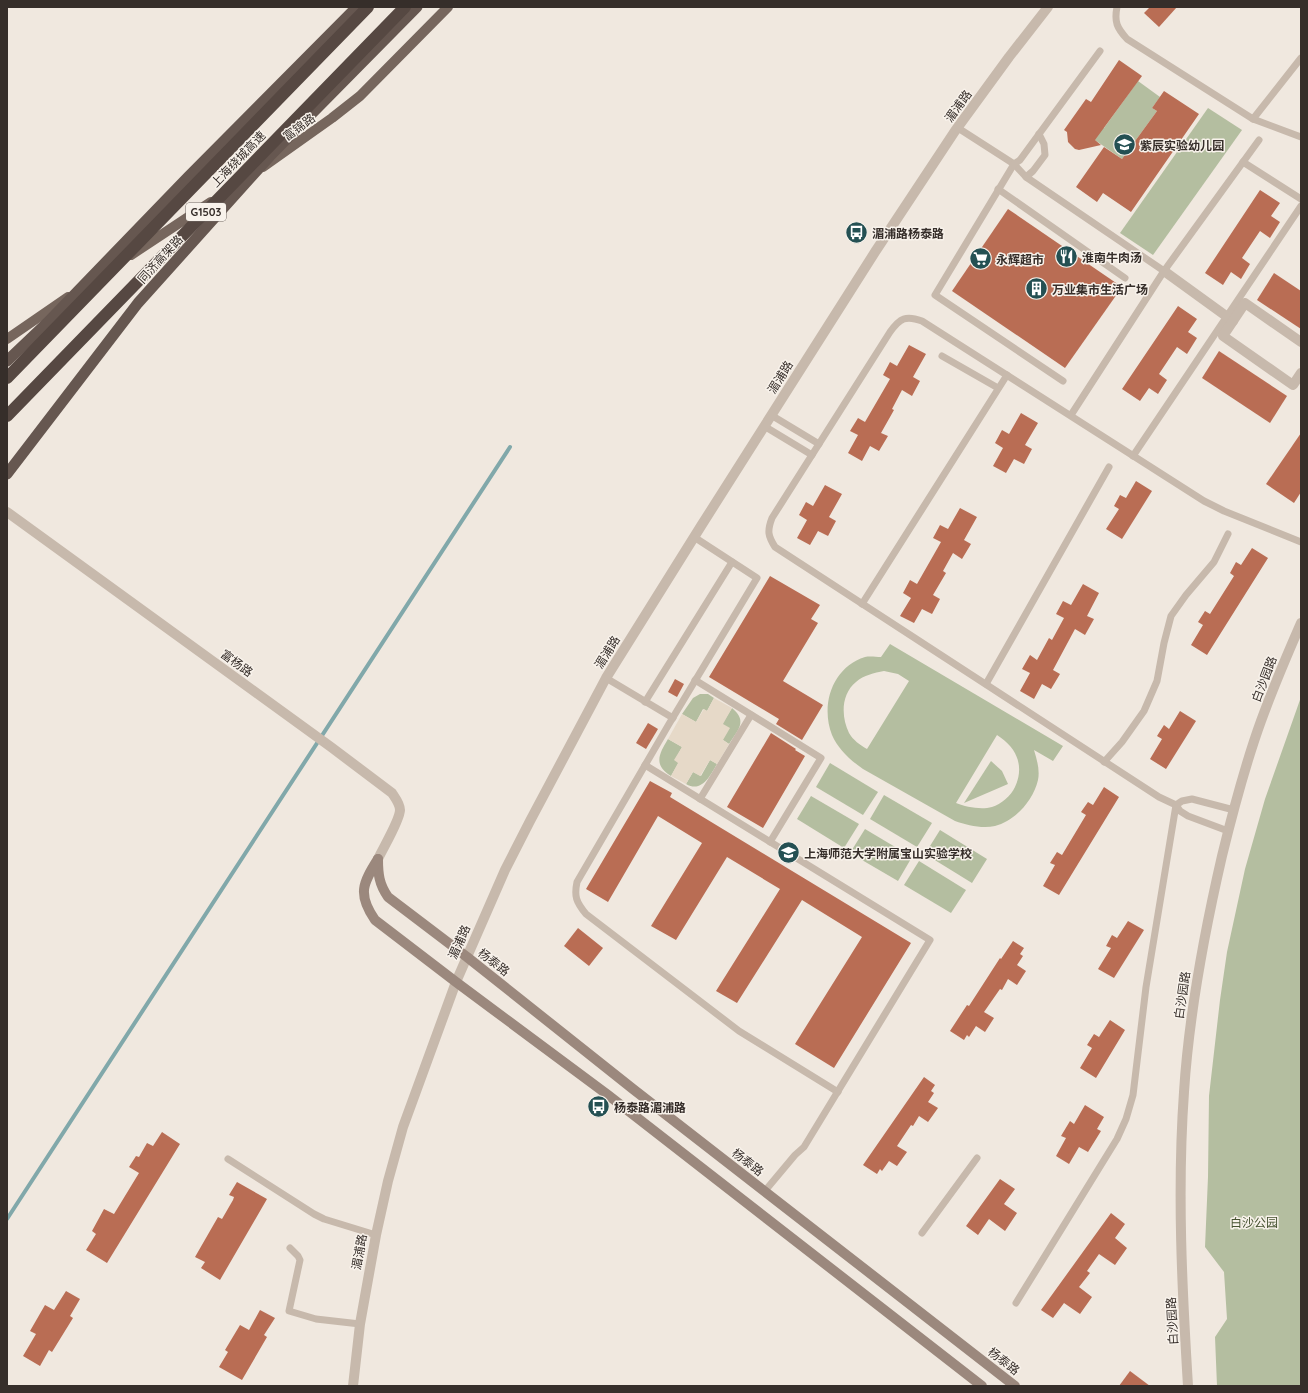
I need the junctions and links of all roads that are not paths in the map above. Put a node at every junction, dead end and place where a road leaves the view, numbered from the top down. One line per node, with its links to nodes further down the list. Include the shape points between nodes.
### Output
1 (357, 7): 27 (highway, bridge)
2 (368, 7): 30 (highway, 上海绕城高速 / G1503, bridge)
3 (405, 7): 35 (highway, 上海绕城高速 / G1503, bridge)
4 (417, 7): 41 (highway, 同济高架路, bridge, via 270,156 138,303)
5 (448, 7): 24 (main road, 富锦路, via 360,96 332,118 293,147)
6 (1048, 7): 11 (street, 湄浦路)
7 (1117, 7): 10 (lane, via 1115,20 1120,32 1127,39)
8 (1100, 51): 12 (lane)
9 (1301, 58): 10 (lane)
10 (1253, 119): 13 (lane)
11 (958, 128): 16 (lane); 33 (street, 湄浦路)
12 (1039, 134): 16 (lane, via 1020,160); 17 (lane, via 1044,144 1045,155)
13 (1301, 137)
14 (1259, 140): 15 (lane)
15 (1243, 162): 19 (lane); 21 (lane)
16 (1014, 164): 17 (lane); 18 (lane)
17 (1026, 177): 21 (lane)
18 (998, 189): 22 (lane); 31 (lane, via 935,295)
19 (1301, 199)
20 (1301, 206): 23 (lane)
21 (1164, 271): 23 (street); 34 (lane)
22 (1125, 278)
23 (1230, 319): 25 (street, via 1246,303); 28 (street, via 1223,336 1293,385); 39 (lane)
24 (7, 339)
25 (1301, 342)
26 (942, 356): 32 (lane)
27 (7, 361)
28 (1301, 373)
29 (1007, 375): 32 (lane); 34 (lane); 37 (lane, via 922,321 912,317 902,319 890,332)
30 (7, 378)
31 (1063, 382)
32 (998, 388): 47 (lane)
33 (771, 415): 36 (street, 湄浦路); 37 (lane)
34 (1071, 415): 39 (lane)
35 (7, 416)
36 (764, 426): 38 (lane); 44 (street, 湄浦路)
37 (819, 444): 38 (lane)
38 (812, 455): 47 (lane, via 772,518 768,527 770,538 775,547)
39 (1133, 456): 45 (lane, via 1204,501)
40 (1109, 467): 51 (lane)
41 (7, 474)
42 (7, 512): 62 (street, 富杨路, via 392,793 400,811)
43 (1228, 534): 55 (lane, via 1214,562 1171,616 1157,681 1144,711)
44 (694, 537): 46 (lane); 49 (street, 湄浦路)
45 (1301, 542)
46 (732, 562): 50 (lane, via 757,578); 52 (lane)
47 (862, 604): 51 (lane)
48 (1301, 623): 59 (street, 白沙园路, via 1261,722)
49 (606, 678): 52 (lane); 63 (street, 湄浦路, via 505,870)
50 (695, 680): 53 (lane); 54 (lane)
51 (986, 684): 55 (lane)
52 (645, 702): 54 (lane)
53 (751, 715): 57 (lane); 61 (lane, via 821,758)
54 (673, 718): 56 (lane)
55 (1104, 762): 58 (lane)
56 (645, 766): 57 (lane); 65 (lane, via 577,882 575,893 579,905 586,914 739,1031)
57 (700, 799): 61 (lane)
58 (1176, 805): 59 (lane, via 1192,799); 60 (lane, via 1188,816); 72 (lane, via 1146,987 1133,1095 1126,1119 1117,1139)
59 (1234, 810): 60 (street, 白沙园路)
60 (1228, 831): 77 (street, 白沙园路, via 1202,951 1184,1092 1182,1270)
61 (770, 842): 65 (lane, via 930,940)
62 (378, 858): 63 (main road, 杨泰路, via 378,877 388,897); 64 (main road, via 367,876 363,891 367,908 375,920)
63 (467, 957): 64 (street, 湄浦路); 68 (main road, 杨泰路)
64 (456, 982): 70 (street, 湄浦路, via 403,1127); 75 (main road, via 608,1095)
65 (838, 1092): 68 (lane, via 804,1147 794,1155)
66 (978, 1158): 69 (lane)
67 (228, 1159): 70 (lane, via 314,1214)
68 (764, 1192): 76 (main road, 杨泰路)
69 (922, 1233)
70 (376, 1235): 73 (street, 湄浦路)
71 (290, 1248): 73 (lane, via 300,1260 289,1311 316,1319)
72 (1016, 1303)
73 (360, 1324): 74 (street, 湄浦路)
74 (353, 1386)
75 (982, 1386)
76 (1015, 1386)
77 (1188, 1386)

